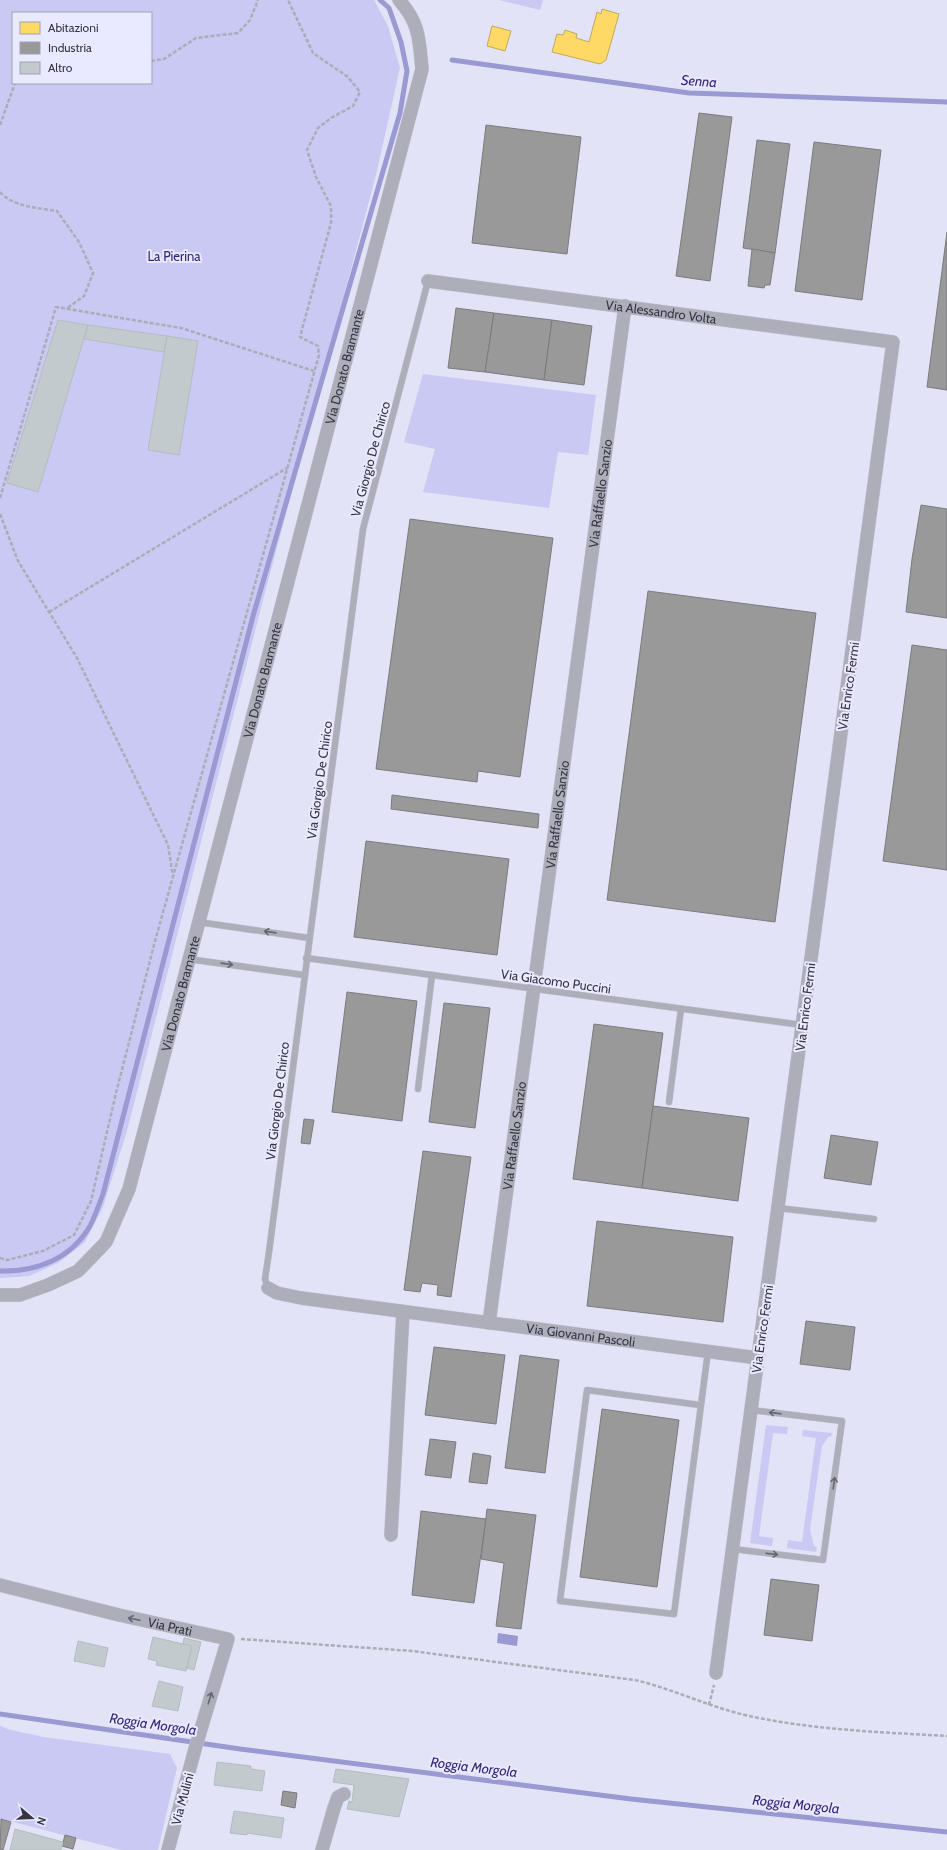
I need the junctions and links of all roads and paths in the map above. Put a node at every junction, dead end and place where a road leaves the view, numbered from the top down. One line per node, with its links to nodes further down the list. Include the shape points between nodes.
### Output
1 (258, 0): 4 (path, via 250,20 238,33 196,38 164,60)
2 (288, 0): 12 (path, via 313,53 348,77 360,92 352,106 318,128 307,150 316,177 331,206 331,223 300,337 318,346 319,355)
3 (406, 2): 18 (street, Via Donato Bramante, via 418,30 422,69)
4 (152, 61)
5 (15, 84): 6 (path)
6 (0, 125)
7 (0, 192): 10 (path, via 24,206 57,211 79,242 93,273 84,296)
8 (428, 280): 9 (street, Via Alessandro Volta); 19 (lane, Via Giorgio De Chirico, via 363,529)
9 (625, 306): 11 (street, Via Alessandro Volta); 24 (street, Via Raffaello Sanzio)
10 (66, 309): 12 (path, via 181,328); 14 (path, via 56,307)
11 (893, 342): 26 (street, Via Enrico Fermi)
12 (314, 371): 13 (path)
13 (287, 468): 16 (path); 17 (path)
14 (0, 498)
15 (0, 514): 16 (path, via 18,561)
16 (49, 612): 17 (path, via 77,658 168,845)
17 (173, 877): 31 (path, via 116,1092 91,1201 74,1235 43,1251 6,1260)
18 (197, 922): 19 (lane, one-way to 18); 21 (street, Via Donato Bramante)
19 (309, 938): 20 (lane, Via Giorgio De Chirico)
20 (306, 958): 22 (lane, Via Giorgio De Chirico); 23 (lane, Via Giacomo Puccini)
21 (188, 959): 22 (lane, one-way to 22); 33 (street, Via Donato Bramante, via 128,1189 106,1242 78,1271 20,1295)
22 (304, 975): 32 (lane, Via Giorgio De Chirico, via 265,1279)
23 (432, 975): 24 (lane, Via Giacomo Puccini); 27 (lane)
24 (534, 989): 25 (lane, Via Giacomo Puccini); 35 (street, Via Raffaello Sanzio)
25 (681, 1009): 26 (lane, Via Giacomo Puccini); 28 (lane)
26 (803, 1026): 29 (street, Via Enrico Fermi)
27 (418, 1089)
28 (669, 1102)
29 (778, 1208): 30 (lane); 37 (street, Via Enrico Fermi)
30 (874, 1219)
31 (0, 1258)
32 (268, 1288): 34 (street, Via Giovanni Pascoli, via 277,1293 301,1298)
33 (0, 1295)
34 (403, 1312): 35 (street, Via Giovanni Pascoli); 40 (street)
35 (489, 1323): 36 (street, Via Giovanni Pascoli)
36 (708, 1351): 37 (street, Via Giovanni Pascoli); 38 (lane)
37 (758, 1358): 39 (street, Via Enrico Fermi)
38 (700, 1405): 38 (lane, via 674,1614 560,1601 588,1390)
39 (751, 1410): 41 (street, Via Enrico Fermi); 41 (lane, one-way to 39, via 824,1560 842,1422)
40 (391, 1534)
41 (733, 1549): 44 (street, Via Enrico Fermi)
42 (0, 1585): 43 (street, Via Prati, one-way to 42)
43 (228, 1639): 45 (path, via 412,1651 635,1680); 48 (street, Via Mulini, one-way to 43)
44 (716, 1673): 45 (path)
45 (709, 1705): 46 (path, via 746,1715 829,1729)
46 (947, 1736)
47 (344, 1794): 49 (street, via 338,1797)
48 (168, 1850)
49 (322, 1850)

